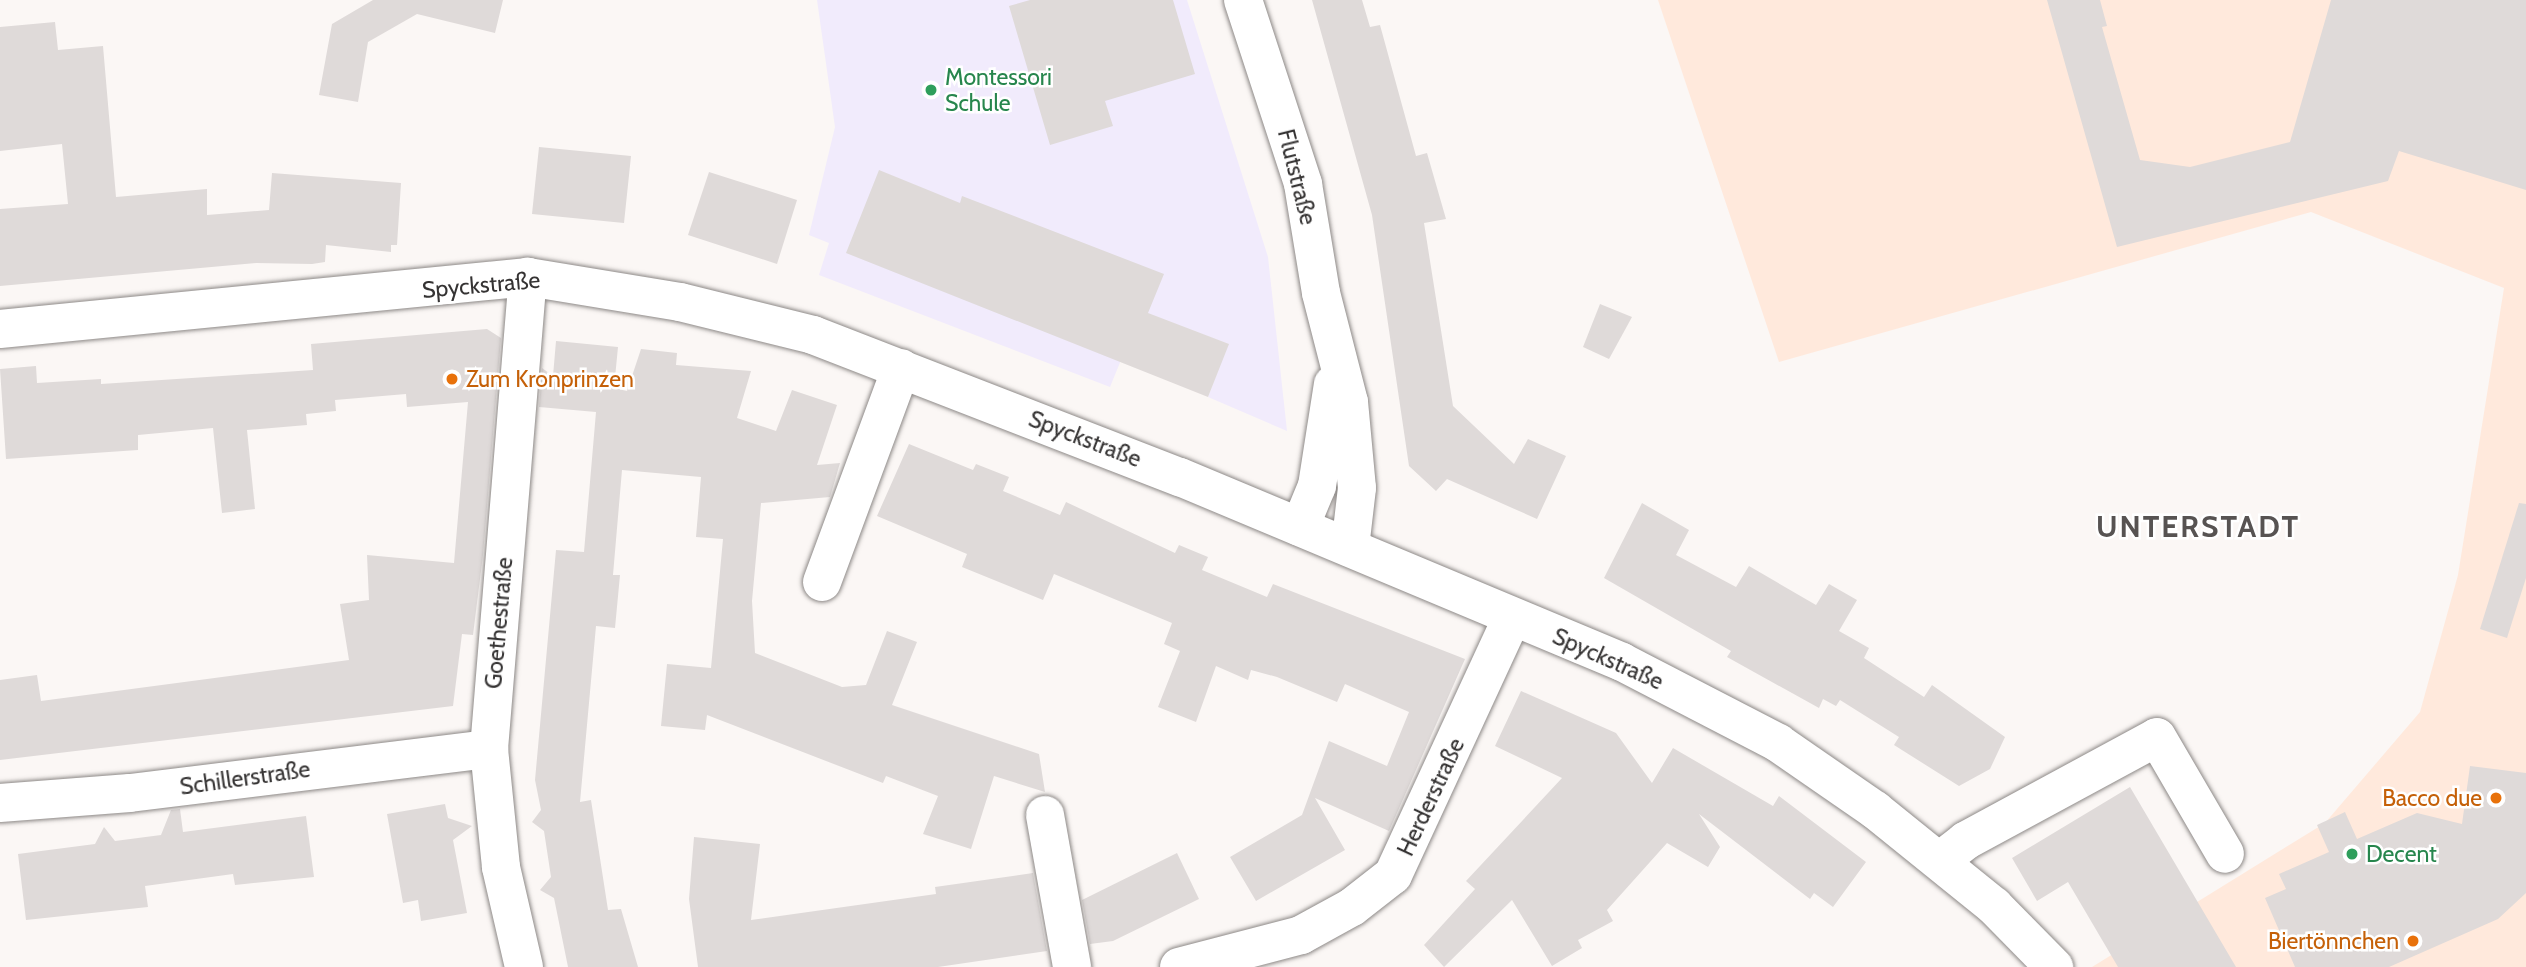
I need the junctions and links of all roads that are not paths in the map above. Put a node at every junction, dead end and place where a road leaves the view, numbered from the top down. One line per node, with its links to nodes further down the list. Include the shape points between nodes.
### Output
1 (1243, 0): 4 (street, Flutstraße, via 1303,184)
2 (528, 278): 3 (street, Spyckstraße); 5 (street, Spyckstraße, via 680,302 813,335); 10 (street, Goethestraße)
3 (0, 329)
4 (1335, 358): 6 (street, Flutstraße, via 1326,447); 7 (street, Flutstraße, via 1355,438 1356,519)
5 (901, 368): 6 (street, Spyckstraße); 8 (street)
6 (1300, 527): 7 (street, Spyckstraße)
7 (1350, 548): 9 (street, Spyckstraße)
8 (822, 582)
9 (1512, 617): 14 (street, Spyckstraße, via 1622,662 1778,743); 17 (street, Herderstraße, via 1393,875 1352,906 1301,935)
10 (489, 749): 11 (street, Schillerstraße, via 130,793); 15 (street, Goethestraße, via 501,867)
11 (0, 803)
12 (1045, 815): 16 (street)
13 (2225, 854): 14 (street, via 2157,737 1965,841)
14 (1941, 860): 18 (street, Spyckstraße)
15 (524, 967)
16 (1072, 967)
17 (1179, 967)
18 (2054, 967)

